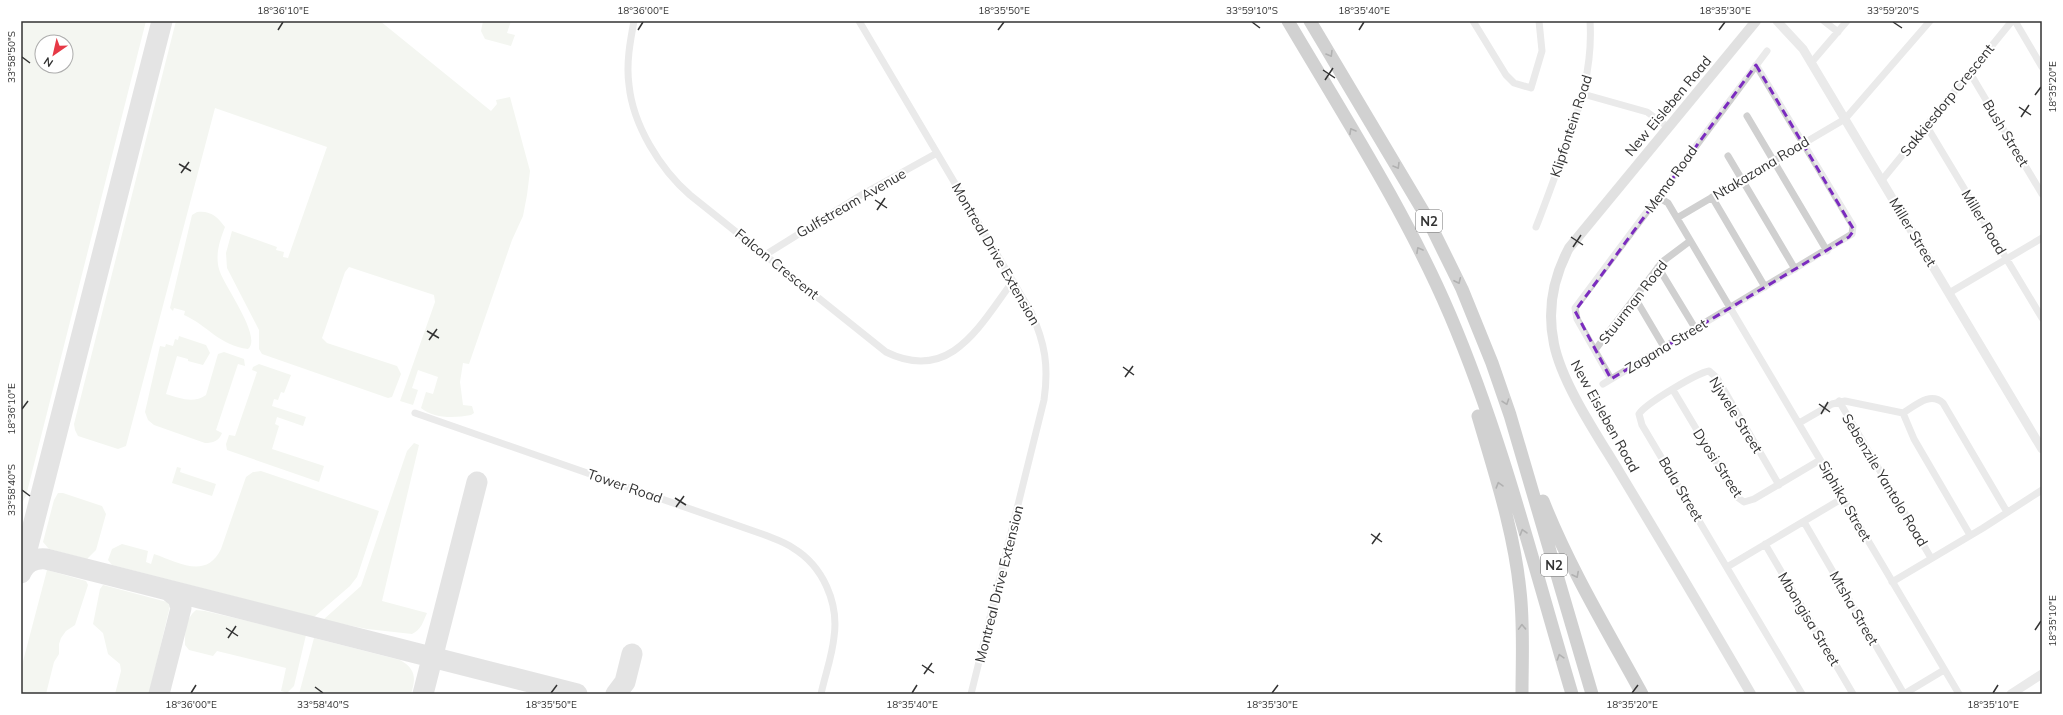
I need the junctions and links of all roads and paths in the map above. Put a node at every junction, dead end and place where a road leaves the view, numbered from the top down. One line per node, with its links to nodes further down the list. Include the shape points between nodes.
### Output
1 (634, 21): 39 (street, Falcon Crescent, via 630,44 629,85 642,130 649,144 681,187)
2 (860, 21): 26 (street, Montreal Drive Extension)
3 (1288, 21): 51 (highway, N2, one-way to 3, via 1428,265)
4 (1310, 21): 61 (highway, N2, one-way to 61, via 1412,191 1443,248 1492,363)
5 (1473, 21): 6 (street, via 1506,75 1514,83 1531,88 1542,51)
6 (1539, 21)
7 (1590, 21): 20 (street, Klipfontein Road, via 1590,60)
8 (1756, 21): 24 (main road, New Eisleben Road)
9 (1777, 21): 16 (street, Miller Street, via 1797,41)
10 (1824, 21): 14 (street)
11 (1847, 21): 14 (street)
12 (1930, 21): 22 (street)
13 (2014, 21): 18 (street); 19 (street, Sakkiesdorp Crescent)
14 (1838, 32): 16 (street)
15 (1767, 51): 17 (street, Mema Road)
16 (1811, 63): 22 (street, Miller Street)
17 (1756, 65): 25 (street); 32 (street, Mema Road)
18 (2042, 67)
19 (1970, 73): 23 (street, Sakkiesdorp Crescent); 31 (street, Bush Street)
20 (1583, 94): 24 (street, via 1647,112); 35 (street, Klipfontein Road)
21 (1747, 116): 28 (street)
22 (1845, 119): 25 (street, Ntakazana Road); 30 (street, Miller Street)
23 (1926, 125): 30 (street, Sakkiesdorp Crescent); 40 (street, Miller Road)
24 (1668, 127): 83 (main road, New Eisleben Road, via 1569,248 1554,287 1551,328 1559,361 1586,414)
25 (1804, 142): 28 (street, Ntakazana Road); 38 (street, Zagana Street, via 1854,230 1850,237)
26 (937, 153): 39 (street, Gulfstream Avenue, via 863,194); 43 (street, Montreal Drive Extension)
27 (1728, 156): 29 (street)
28 (1773, 161): 29 (street, Ntakazana Road); 38 (street)
29 (1742, 179): 33 (street, Ntakazana Road); 42 (street)
30 (1882, 180): 45 (street, Miller Street)
31 (2042, 194)
32 (1658, 197): 34 (street, Siphika Street, via 1668,203); 52 (street, Mema Road, via 1576,308 1577,319)
33 (1712, 197): 34 (street, Ntakazana Road); 44 (street)
34 (1677, 218): 37 (street, Siphika Street)
35 (1536, 228)
36 (2042, 238): 40 (street)
37 (1690, 241): 41 (street, Stuurman Road); 47 (street, Siphika Street)
38 (1827, 251): 42 (street, Zagana Street)
39 (765, 255): 43 (street, Falcon Crescent, via 886,352 913,362 940,358 959,348)
40 (2006, 258): 45 (street); 48 (street, Miller Road)
41 (1658, 267): 46 (street, Stuurman Road); 49 (street)
42 (1795, 269): 44 (street, Zagana Street)
43 (1013, 281): 78 (street, Montreal Drive Extension, via 1040,333 1045,350 1047,383)
44 (1765, 287): 47 (street, Zagana Street)
45 (1949, 293): 62 (street, Miller Street)
46 (1635, 298): 50 (street); 52 (street, Stuurman Road)
47 (1729, 308): 49 (street, Zagana Street); 60 (street, Siphika Street)
48 (2042, 318)
49 (1695, 328): 50 (street, Zagana Street)
50 (1664, 347): 53 (street, Zagana Street)
51 (1464, 349): 79 (highway, one-way to 51, via 1522,622 1516,563 1500,487 1463,370); 80 (highway, N2, one-way to 51, via 1496,440)
52 (1595, 350): 53 (street)
53 (1611, 378): 54 (street, Zagana Street)
54 (1603, 384)
55 (1673, 390): 57 (street, Njwele Street); 64 (street, Dyosi Street, via 1737,497 1744,502 1751,501); 64 (street, Njwele Street, via 1701,373 1709,371 1713,374)
56 (1839, 401): 59 (street); 60 (street); 71 (street, Sebenzile Yantolo Road)
57 (1641, 410): 72 (street, Bala Street, via 1639,417 1642,425)
58 (415, 413): 77 (street, Tower Road, via 765,535 794,548 817,570 835,612 833,648)
59 (1903, 413): 67 (street, via 1928,398 1935,398 1943,403); 69 (street, via 1914,439)
60 (1799, 423): 63 (street, Siphika Street)
61 (1517, 436): 81 (highway, N2); 82 (highway, one-way to 82, via 1571,565)
62 (2042, 449)
63 (1820, 460): 64 (street, Dyosi Street); 66 (street, Siphika Street)
64 (1779, 485)
65 (2042, 490): 67 (street)
66 (1843, 498): 68 (street); 73 (street, Siphika Street)
67 (2007, 512): 69 (street)
68 (1804, 522): 70 (street); 86 (street, Mtsha Street)
69 (1970, 535): 71 (street)
70 (1765, 544): 72 (street); 85 (street, Mbongisa Street)
71 (1931, 558): 73 (street)
72 (1727, 567): 84 (street, Bala Street)
73 (1892, 582): 74 (street, Siphika Street)
74 (1944, 670): 86 (street); 87 (street, Siphika Street)
75 (2042, 674): 76 (street)
76 (2014, 691): 88 (street)
77 (821, 694)
78 (972, 694)
79 (1522, 694)
80 (1572, 694)
81 (1592, 694)
82 (1642, 694)
83 (1751, 694)
84 (1802, 694)
85 (1853, 694)
86 (1904, 694)
87 (1959, 694)
88 (2001, 694)

